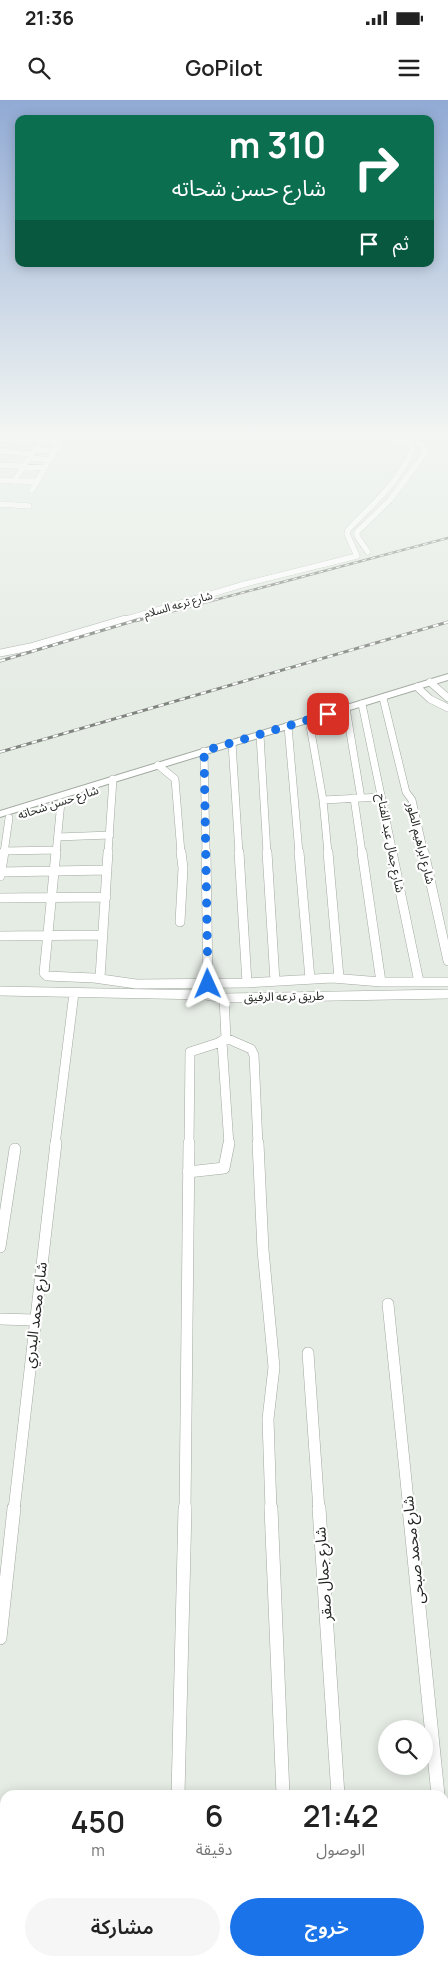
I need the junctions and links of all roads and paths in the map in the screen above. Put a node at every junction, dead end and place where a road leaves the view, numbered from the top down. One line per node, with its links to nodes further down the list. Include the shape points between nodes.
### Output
1 (357, 521): 4 (street, via 347,534)
2 (368, 521): 3 (street, via 357,532)
3 (368, 552)
4 (357, 556): 5 (street, شارع ترعه السلام, via 245,584 30,647)
5 (1, 650)
6 (448, 677): 7 (main road, شارع حسن شحاته)
7 (430, 682): 8 (main road, شارع حسن شحاته); 10 (street)
8 (417, 687): 9 (main road, شارع حسن شحاته); 13 (street, via 430,700)
9 (383, 698): 11 (main road, شارع حسن شحاته); 40 (street, شارع ابراهيم الطور, via 406,792 412,800)
10 (448, 698)
11 (362, 704): 12 (main road, شارع حسن شحاته); 21 (street, شارع جمال عبد الفتاح)
12 (346, 708): 14 (main road, شارع حسن شحاته); 22 (street)
13 (448, 708)
14 (309, 720): 15 (main road, شارع حسن شحاته); 23 (street)
15 (288, 726): 16 (main road, شارع حسن شحاته); 43 (street)
16 (260, 735): 17 (main road, شارع حسن شحاته); 44 (street)
17 (232, 743): 18 (main road, شارع حسن شحاته); 48 (street)
18 (204, 751): 19 (main road, شارع حسن شحاته); 49 (street)
19 (158, 765): 20 (main road, شارع حسن شحاته); 36 (street, via 175,779 178,794 183,868)
20 (113, 779): 24 (main road, شارع حسن شحاته, via 98,790); 25 (main road, شارع حسن شحاته); 26 (street)
21 (381, 797): 22 (street); 46 (street, شارع جمال عبد الفتاح)
22 (358, 798): 23 (street); 45 (street)
23 (323, 800): 42 (street)
24 (61, 802): 25 (main road, شارع حسن شحاته); 27 (street)
25 (3, 817): 29 (street)
26 (110, 835): 27 (street); 30 (street)
27 (58, 837): 28 (street)
28 (56, 850): 29 (street); 31 (street)
29 (4, 851): 32 (street)
30 (108, 870): 31 (street); 33 (street)
31 (54, 871): 32 (street); 34 (street)
32 (0, 873)
33 (106, 896): 34 (street); 37 (street)
34 (52, 897): 35 (street); 39 (street)
35 (0, 898)
36 (180, 922)
37 (103, 935): 39 (street); 41 (street)
38 (0, 936): 39 (street)
39 (48, 936): 41 (street, طريق ترعه الرفيق, via 44,973 52,977)
40 (448, 961)
41 (100, 978): 49 (street, طريق ترعه الرفيق, via 129,984)
42 (339, 978): 43 (street, طريق ترعه الرفيق); 45 (street, طريق ترعه الرفيق)
43 (310, 979): 44 (street, طريق ترعه الرفيق)
44 (275, 982): 48 (street, طريق ترعه الرفيق)
45 (381, 982): 46 (street, طريق ترعه الرفيق)
46 (419, 982): 47 (street, طريق ترعه الرفيق)
47 (448, 982)
48 (247, 983): 49 (street, طريق ترعه الرفيق)
49 (208, 984)
50 (0, 991): 51 (street, طريق ترعه الرفيق)
51 (74, 993): 53 (street, طريق ترعه الرفيق); 60 (street, شارع محمد البدري)
52 (448, 994): 53 (street, طريق ترعه الرفيق)
53 (224, 998): 54 (street)
54 (224, 1040): 56 (street, via 190,1052); 56 (street, via 229,1145 224,1168); 64 (street, via 251,1049 254,1055 262,1250 274,1368 268,1420)
55 (15, 1149): 57 (street)
56 (188, 1172): 63 (street)
57 (0, 1247)
58 (388, 1304): 66 (street, شارع محمد صبحى)
59 (0, 1319): 60 (street)
60 (34, 1320): 62 (street, شارع محمد البدري)
61 (308, 1353): 65 (street, شارع جمال صقر)
62 (0, 1638)
63 (178, 1790)
64 (283, 1790)
65 (338, 1790)
66 (437, 1790)

